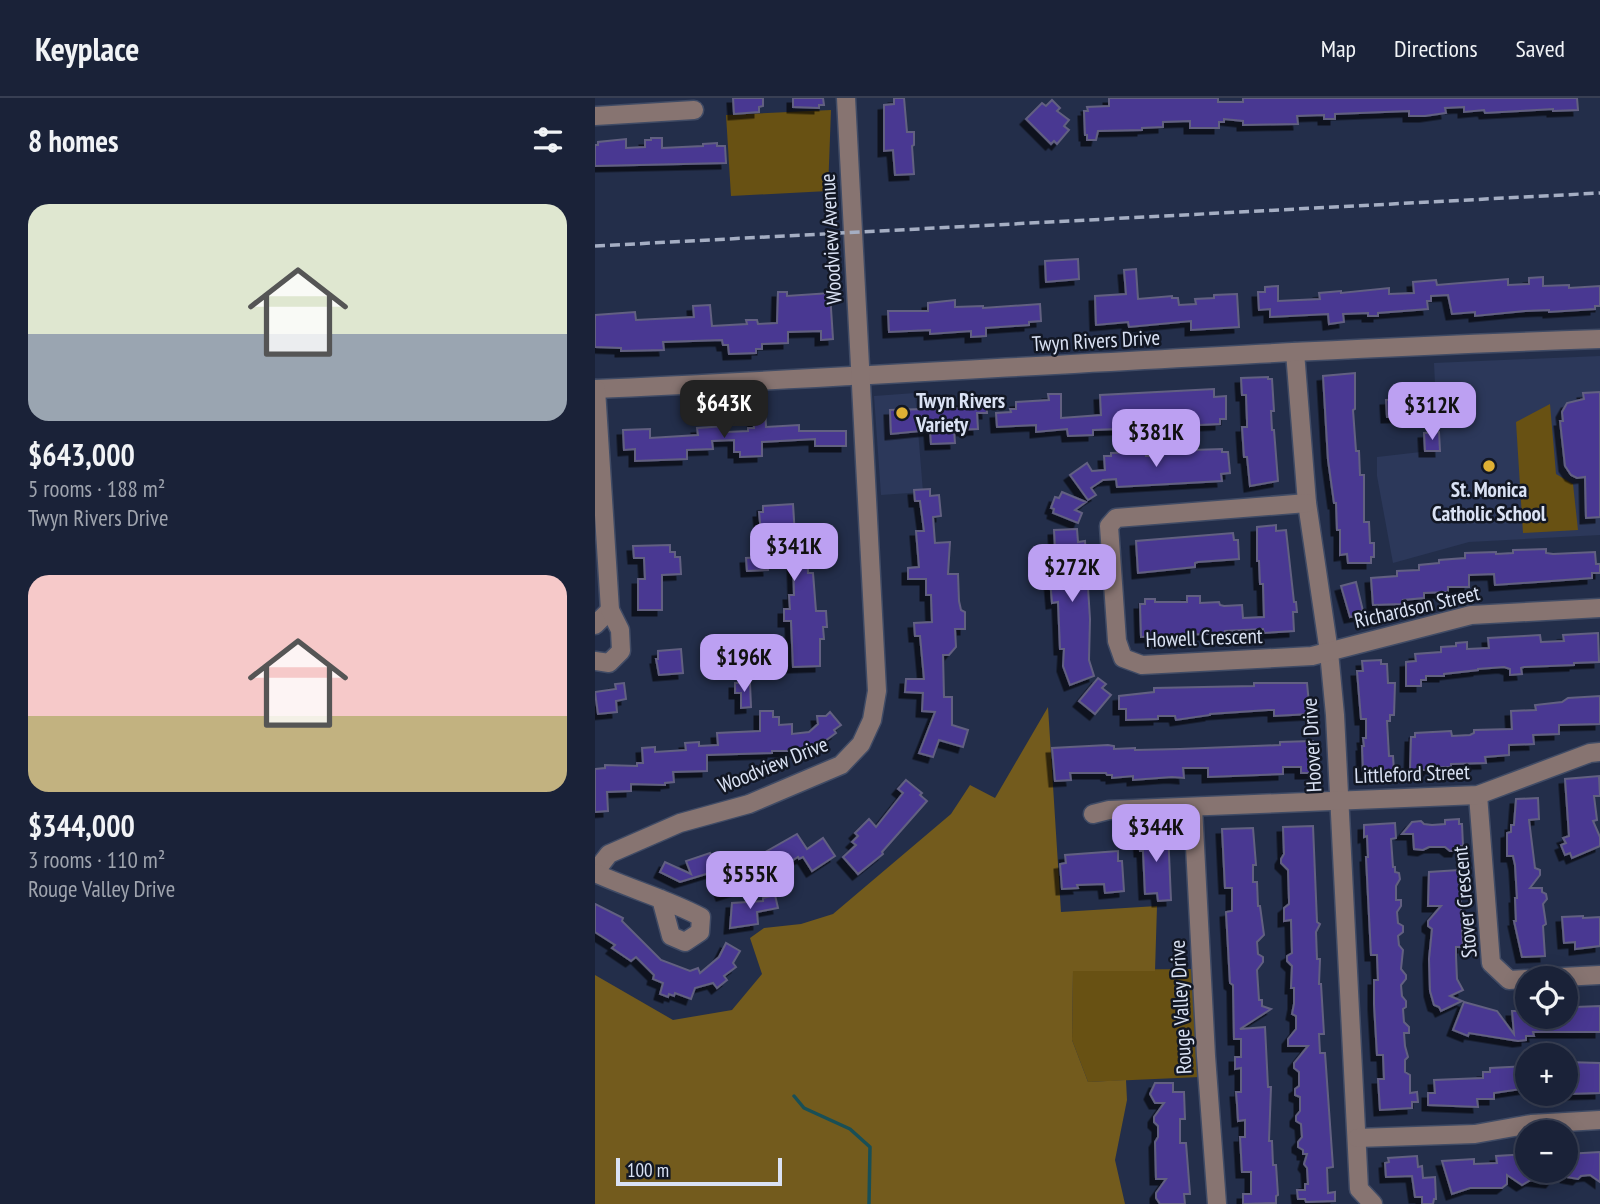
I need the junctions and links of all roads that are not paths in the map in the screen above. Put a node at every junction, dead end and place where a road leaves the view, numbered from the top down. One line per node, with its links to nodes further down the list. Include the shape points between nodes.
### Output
1 (846, 98): 6 (street, Woodview Avenue)
2 (694, 110): 3 (street)
3 (595, 116)
4 (1600, 339): 5 (street, Twyn Rivers Drive)
5 (1295, 352): 6 (street, Twyn Rivers Drive); 8 (street, Hoover Drive)
6 (861, 377): 7 (street, Twyn Rivers Drive); 20 (street, Woodview Drive, via 877,691 873,720 841,765 749,804 680,823 609,854)
7 (595, 389): 9 (street)
8 (1307, 503): 13 (street, Hoover Drive); 13 (street, Howell Crescent, via 1116,518 1109,526 1117,641 1123,658 1142,665)
9 (601, 576): 11 (street)
10 (1600, 608): 13 (street, Richardson Street, via 1471,615)
11 (610, 610): 12 (street); 14 (street, via 620,630 621,651 609,663)
12 (595, 625)
13 (1329, 652): 17 (street, Hoover Drive)
14 (595, 661)
15 (1600, 752): 16 (street, Littleford Street)
16 (1478, 794): 17 (street, Littleford Street); 24 (street, Stover Crescent, via 1491,962 1509,980)
17 (1338, 799): 18 (street, Littleford Street); 26 (street, Hoover Drive)
18 (1193, 808): 19 (street, Littleford Street); 27 (street, Rouge Valley Drive)
19 (1093, 814)
20 (595, 873): 21 (street, Woodview Drive)
21 (661, 899)
22 (1600, 975): 23 (street)
23 (1578, 976)
24 (1515, 980)
25 (1600, 1120): 26 (street, via 1531,1124 1475,1134)
26 (1357, 1138): 28 (street, Hoover Drive, via 1359,1189)
27 (1217, 1204)
28 (1373, 1204)

